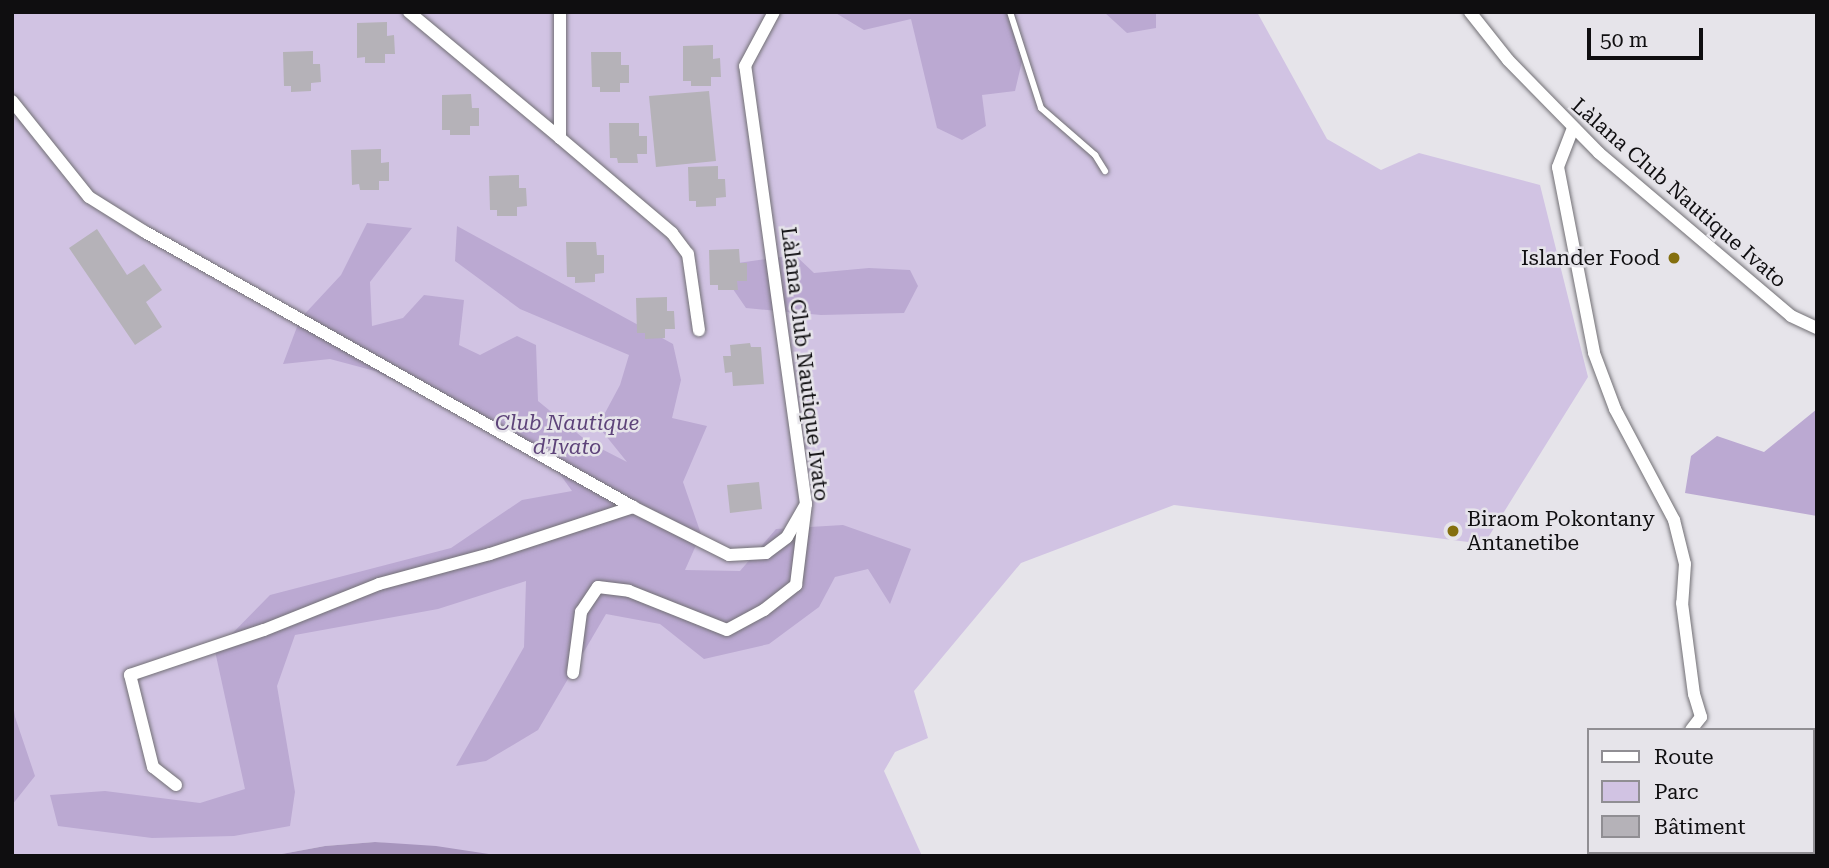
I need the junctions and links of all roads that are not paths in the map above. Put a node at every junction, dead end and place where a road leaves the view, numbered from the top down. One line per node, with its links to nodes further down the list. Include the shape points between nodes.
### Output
1 (409, 12): 8 (street)
2 (560, 12): 8 (street)
3 (774, 12): 12 (street, Làlana Club Nautique Ivato, via 746,66)
4 (1010, 12): 9 (lane, via 1041,108 1095,155)
5 (1470, 12): 7 (street, Làlana Club Nautique Ivato)
6 (12, 101): 13 (street, via 89,197)
7 (1573, 128): 10 (street, Làlana Club Nautique Ivato, via 1791,316); 15 (street, via 1558,167 1594,354 1615,409 1674,520 1685,564 1682,603 1701,717)
8 (560, 138): 11 (street, via 672,233 688,254)
9 (1105, 171)
10 (1817, 328)
11 (699, 330)
12 (806, 504): 13 (street, via 787,537 766,553 729,555); 14 (street, Làlana Club Nautique Ivato, via 796,585 764,610 727,630 629,591 598,587 581,612)
13 (633, 507): 16 (street, via 490,554 379,583 264,631 130,675 153,766)
14 (573, 673)
15 (1693, 728)
16 (176, 785)

